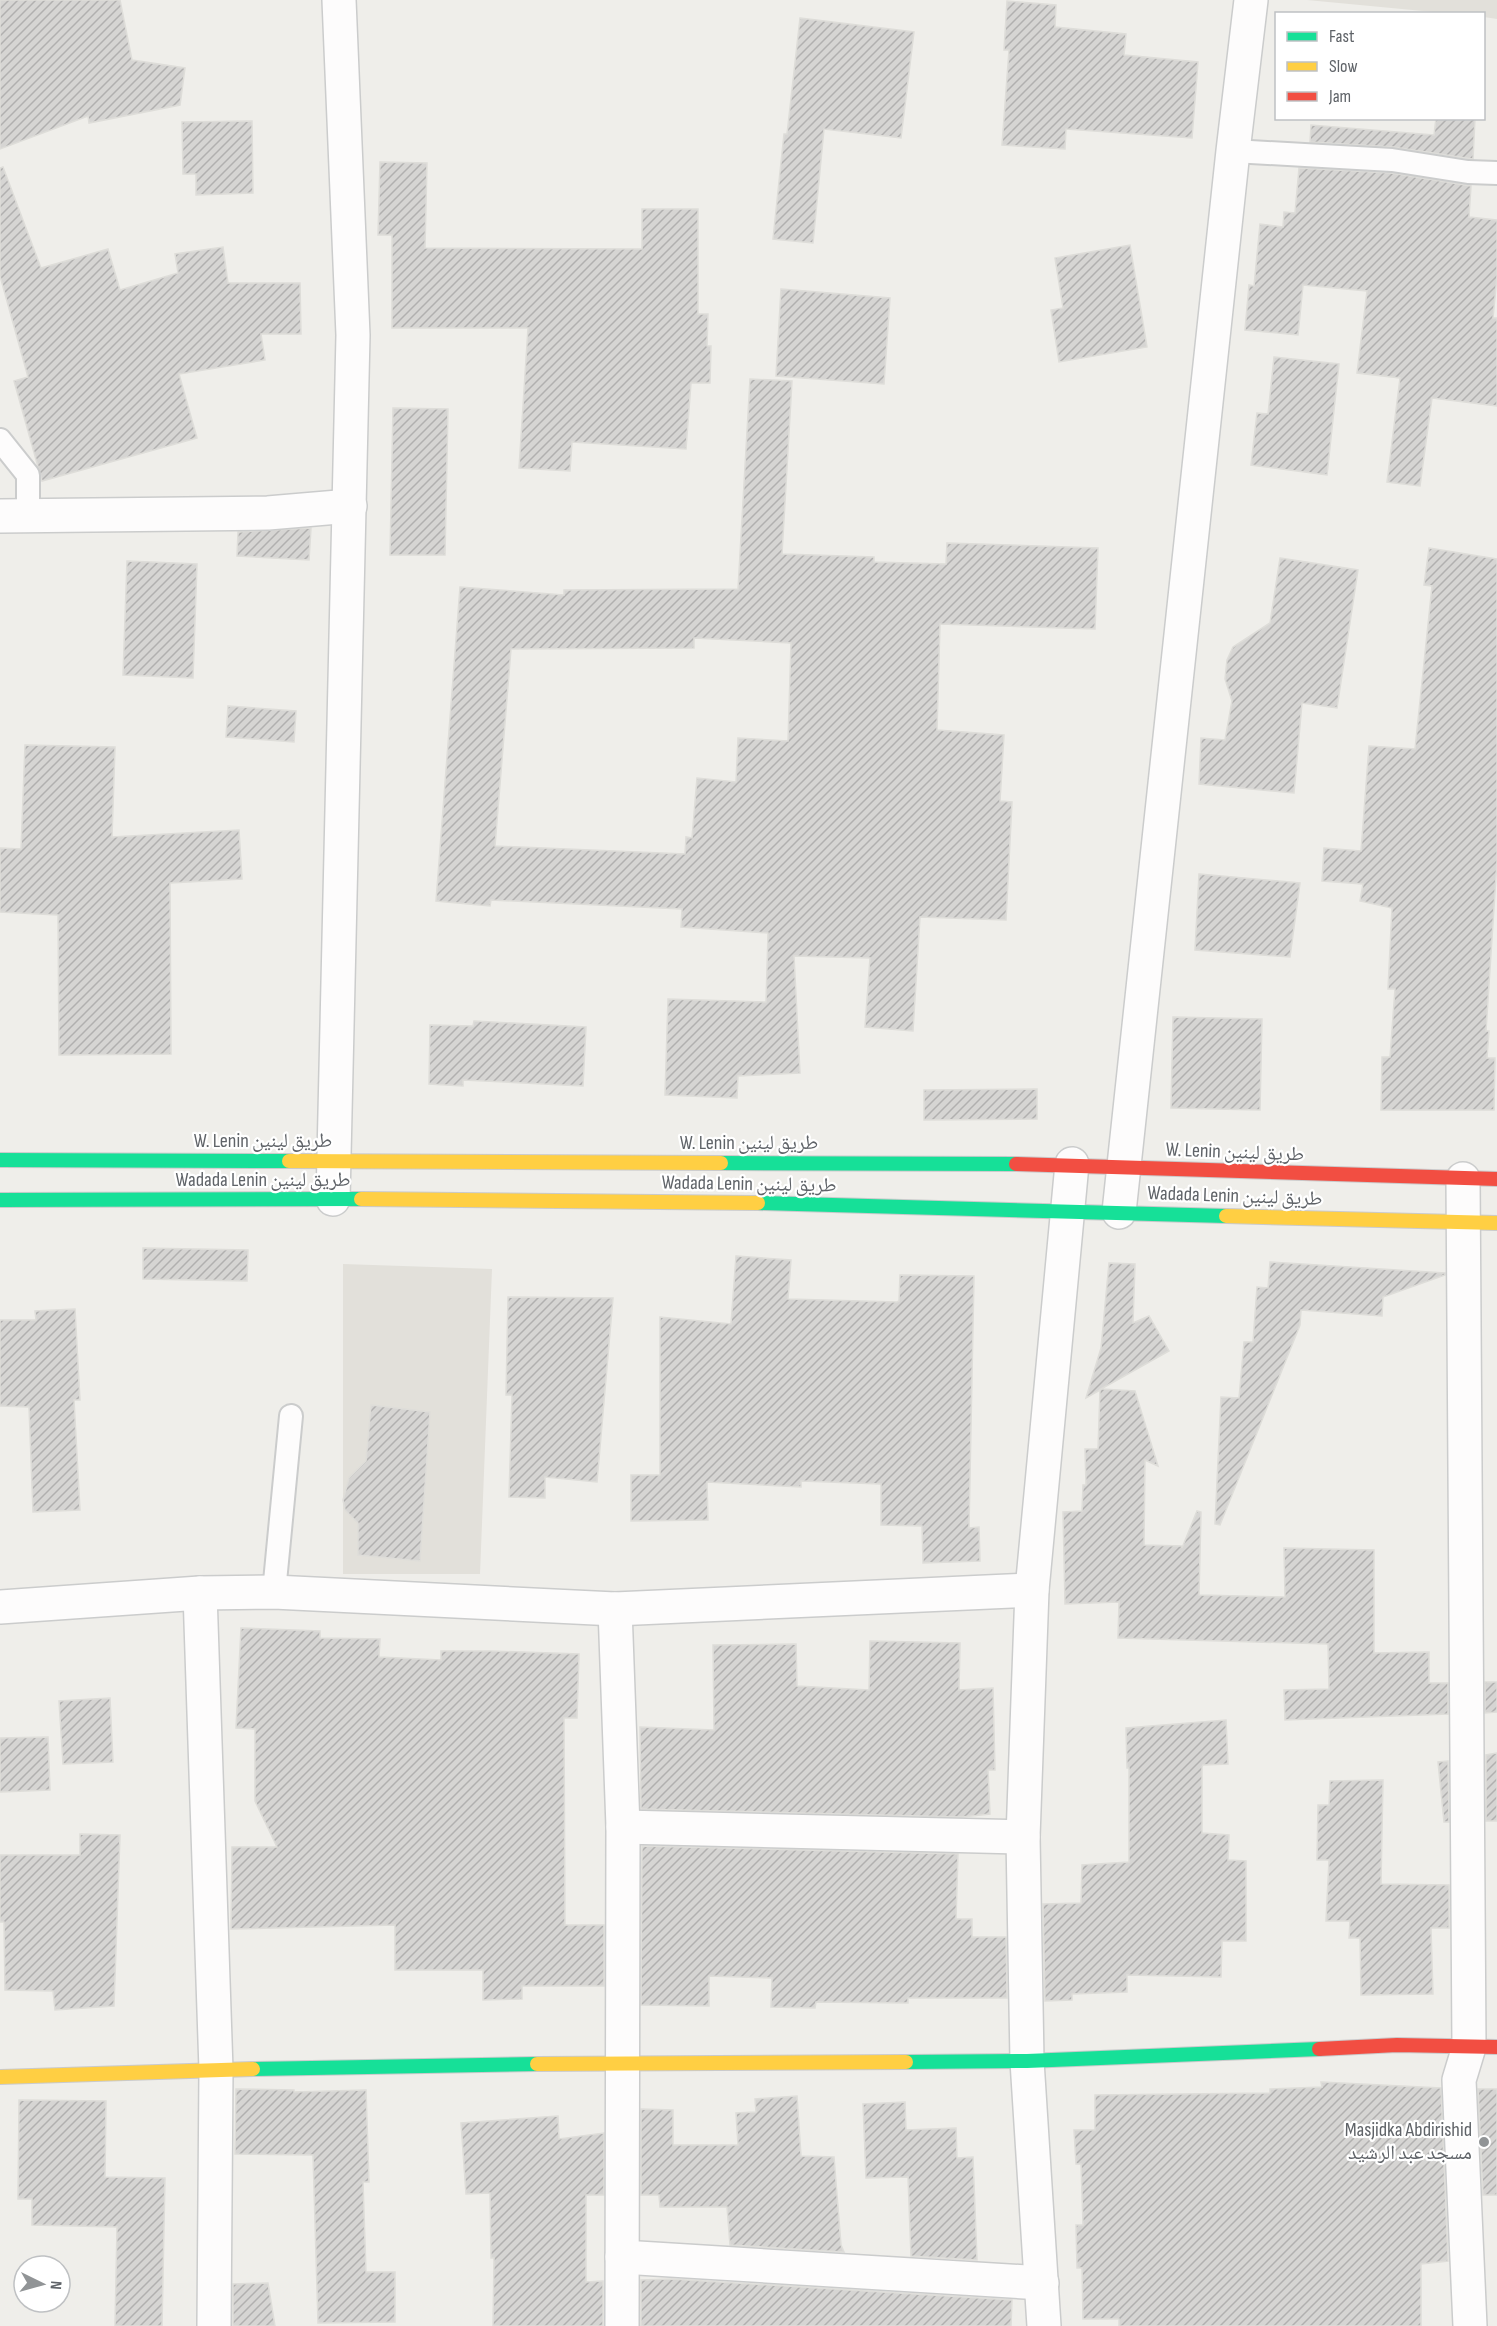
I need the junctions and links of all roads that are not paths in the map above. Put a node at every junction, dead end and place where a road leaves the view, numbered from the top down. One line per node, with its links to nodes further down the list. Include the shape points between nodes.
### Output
1 (339, 0): 6 (street, via 353,335)
2 (1251, 0): 3 (street)
3 (1233, 151): 4 (lane, via 1392,160); 11 (street)
4 (1497, 173)
5 (0, 440): 7 (lane, via 28,475)
6 (350, 506): 7 (street, via 268,513); 9 (street)
7 (14, 516)
8 (0, 1160): 9 (main road, W. Lenin طريق لينين)
9 (333, 1160): 10 (main road, W. Lenin طريق لينين, via 759,1168); 14 (street)
10 (1072, 1164): 11 (main road, W. Lenin طريق لينين); 16 (street)
11 (1122, 1168): 12 (main road, W. Lenin طريق لينين); 17 (street)
12 (1463, 1179): 13 (main road, W. Lenin طريق لينين); 19 (street)
13 (1497, 1179)
14 (333, 1199): 15 (main road, Wadada Lenin طريق لينين); 16 (main road, Wadada Lenin طريق لينين, via 756,1198)
15 (0, 1200)
16 (1067, 1210): 17 (main road, Wadada Lenin طريق لينين); 21 (street)
17 (1119, 1212): 19 (main road, Wadada Lenin طريق لينين)
18 (1497, 1222): 19 (main road, Wadada Lenin طريق لينين)
19 (1465, 1223): 28 (street)
20 (291, 1416): 22 (lane)
21 (1032, 1590): 25 (street); 27 (street)
22 (274, 1592): 23 (street); 25 (street)
23 (200, 1593): 24 (street); 31 (street)
24 (0, 1607)
25 (615, 1609): 26 (street)
26 (623, 1827): 27 (street); 30 (street)
27 (1023, 1837): 29 (street)
28 (1483, 2047): 29 (main road, via 1396,2045); 38 (street, via 1459,2080)
29 (1027, 2061): 30 (main road); 34 (street)
30 (622, 2063): 31 (main road); 33 (street)
31 (216, 2070): 32 (main road); 35 (street)
32 (0, 2077)
33 (622, 2257): 34 (street); 36 (street)
34 (1042, 2283): 37 (street)
35 (214, 2326)
36 (622, 2326)
37 (1044, 2326)
38 (1470, 2326)

